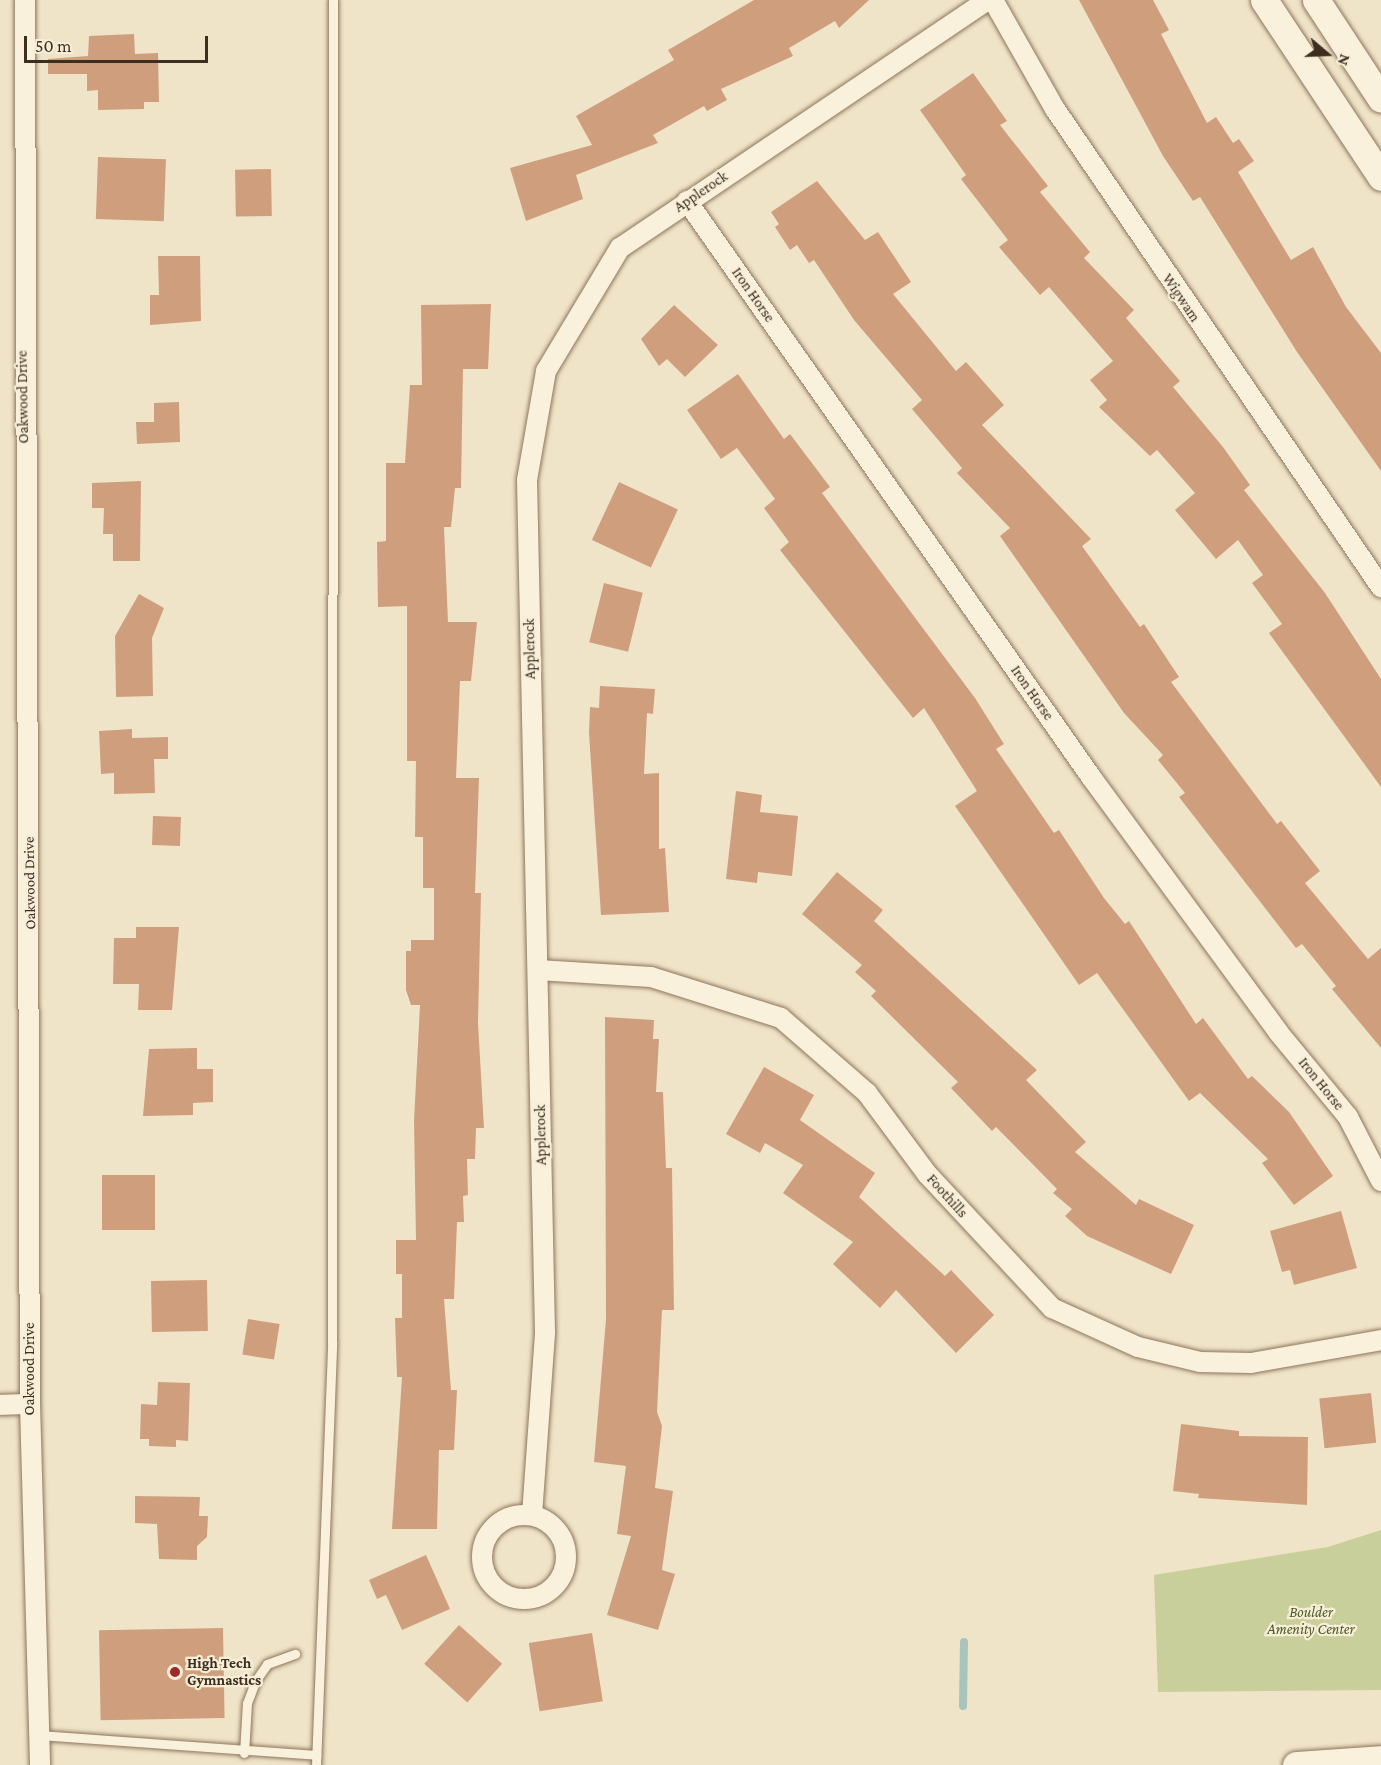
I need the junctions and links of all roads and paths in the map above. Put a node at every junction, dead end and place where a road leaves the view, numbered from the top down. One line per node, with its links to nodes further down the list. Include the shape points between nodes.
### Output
1 (25, 0): 14 (street, Oakwood Drive)
2 (333, 0): 20 (lane, via 333,1331)
3 (987, 0): 9 (street, Applerock)
4 (993, 0): 10 (street, Wigwam, via 1055,110)
5 (1264, 0): 8 (main road)
6 (1316, 0): 7 (main road)
7 (1381, 99)
8 (1381, 177)
9 (687, 201): 11 (street, Applerock, via 620,248 546,371 534,424 527,480); 12 (street, Iron Horse, via 1090,777 1278,1032 1348,1117)
10 (1381, 587)
11 (538, 970): 13 (street, Foothills, via 651,977 781,1018 867,1093 928,1175 1052,1308 1138,1347 1200,1362 1251,1363); 16 (street, Applerock, via 545,1332)
12 (1381, 1181)
13 (1381, 1340)
14 (30, 1404): 15 (street); 18 (street, Oakwood Drive)
15 (0, 1405)
16 (532, 1515): 16 (street, via 497,1524 482,1557 498,1590 522,1599 549,1591 565,1568 566,1554 556,1528)
17 (295, 1654): 19 (lane, via 267,1664 256,1680 247,1703)
18 (39, 1735): 19 (lane); 22 (street, Oakwood Drive)
19 (244, 1753): 20 (lane)
20 (316, 1755): 23 (lane)
21 (1381, 1759): 24 (main road)
22 (40, 1765)
23 (315, 1765)
24 (1296, 1765)

